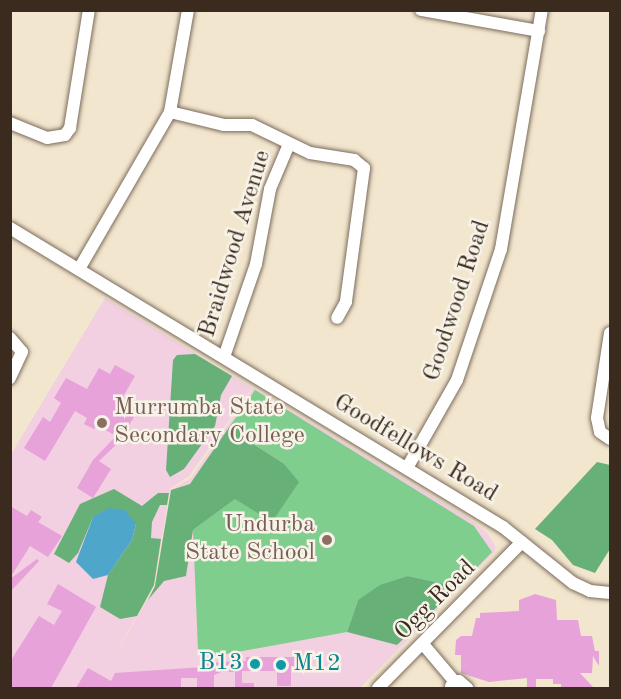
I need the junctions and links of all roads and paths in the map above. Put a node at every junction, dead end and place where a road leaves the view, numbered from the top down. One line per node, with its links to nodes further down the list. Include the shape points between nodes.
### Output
1 (89, 10): 7 (street, via 70,128 65,135 47,138)
2 (188, 10): 6 (street)
3 (421, 10): 5 (street)
4 (542, 10): 5 (street, Goodwood Road)
5 (539, 31): 17 (street, Goodwood Road, via 501,249 457,380)
6 (170, 112): 8 (street, via 224,125 252,125); 10 (street)
7 (10, 123)
8 (289, 144): 11 (street, via 315,154 354,160 364,168 346,302); 14 (street, Braidwood Avenue, via 270,189 256,264)
9 (10, 228): 10 (street, Goodfellows Road)
10 (79, 269): 14 (street, Goodfellows Road)
11 (337, 318)
12 (610, 333): 16 (street, via 597,425)
13 (10, 338): 15 (street, via 22,352)
14 (224, 357): 17 (street, Goodfellows Road)
15 (10, 378)
16 (610, 439)
17 (407, 468): 18 (street, Goodfellows Road)
18 (522, 542): 19 (street, Goodfellows Road, via 573,583 590,591); 20 (street, Ogg Road)
19 (610, 593)
20 (423, 644): 21 (street, via 440,659); 22 (street, Ogg Road)
21 (453, 685): 23 (street, via 464,682)
22 (378, 688)
23 (467, 688)

